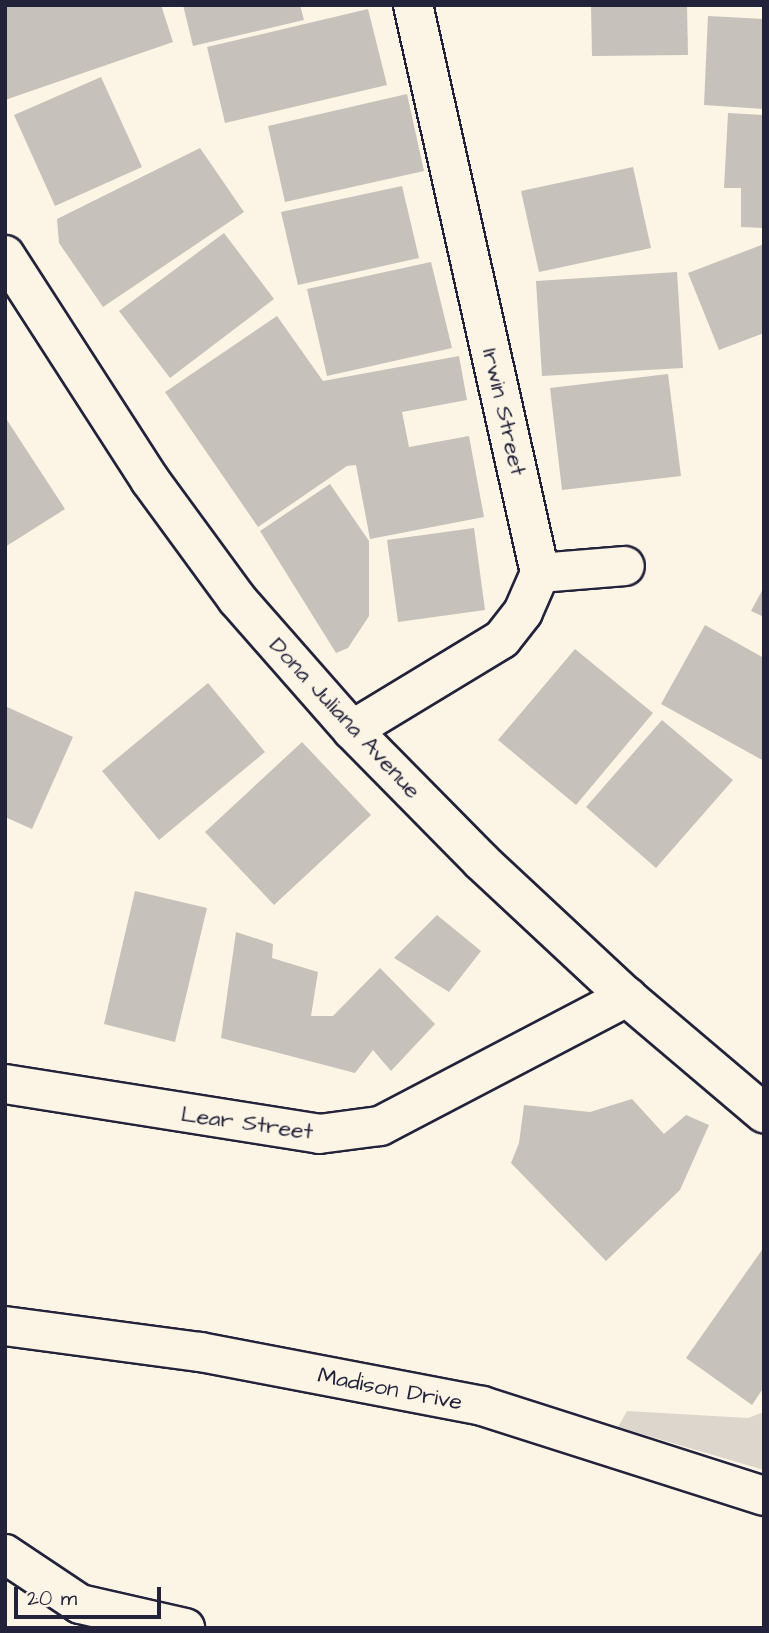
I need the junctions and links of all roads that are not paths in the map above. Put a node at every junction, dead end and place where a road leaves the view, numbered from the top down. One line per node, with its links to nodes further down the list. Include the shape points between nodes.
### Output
1 (413, 5): 4 (street, Irwin Street)
2 (5, 255): 5 (street, Dona Juliana Avenue, via 150,480 237,599)
3 (625, 566): 4 (street)
4 (540, 573): 5 (street, via 523,612 502,639)
5 (352, 730): 6 (street, Dona Juliana Avenue, via 481,861)
6 (627, 997): 7 (street, Lear Street, via 380,1126 319,1134); 8 (street, Dona Juliana Avenue)
7 (5, 1084)
8 (764, 1113)
9 (5, 1326): 10 (street, Madison Drive, via 200,1352 482,1406)
10 (764, 1496)
11 (5, 1554): 12 (street)
12 (77, 1616): 13 (street)
13 (185, 1628)

